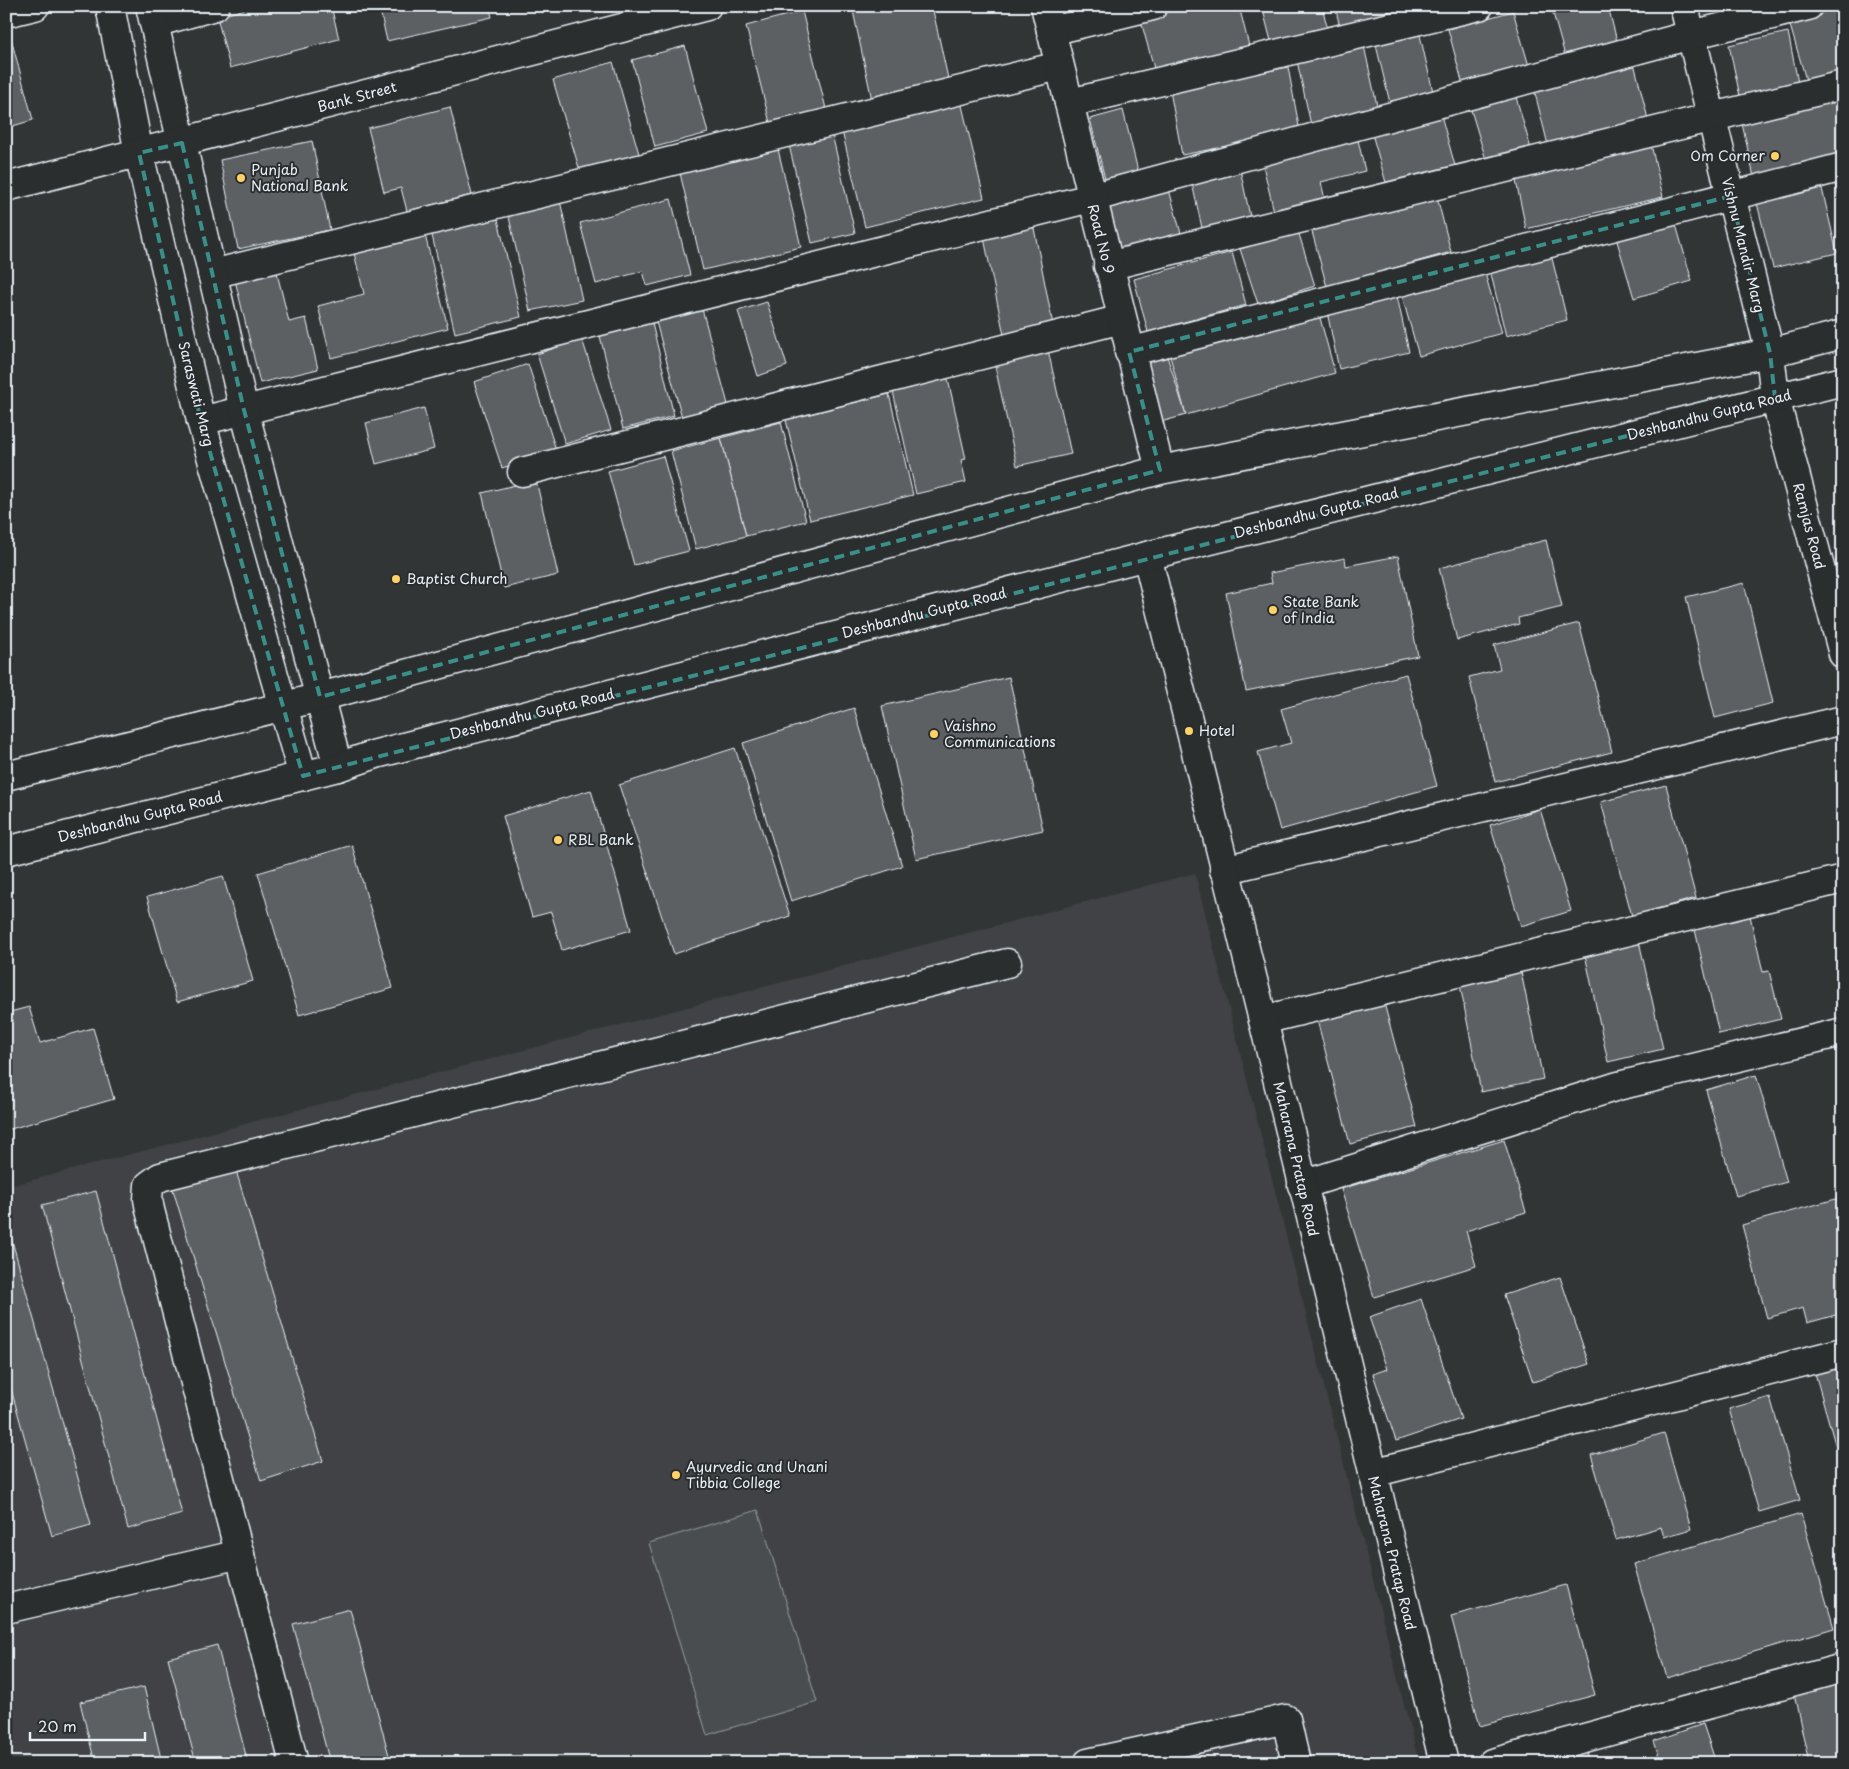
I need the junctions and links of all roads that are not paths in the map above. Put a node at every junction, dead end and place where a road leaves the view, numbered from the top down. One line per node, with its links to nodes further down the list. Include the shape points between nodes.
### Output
1 (35, 6): 9 (street)
2 (110, 6): 18 (street, Saraswati Marg)
3 (215, 6): 10 (street)
4 (707, 6): 17 (street, Bank Street)
5 (1153, 6): 11 (street)
6 (1479, 6): 15 (street)
7 (1684, 6): 12 (street, Vishnu Mandir Marg)
8 (1808, 6): 12 (street)
9 (6, 14)
10 (152, 14): 17 (street)
11 (1048, 19): 13 (street, Road No 9)
12 (1691, 35): 16 (street, Vishnu Mandir Marg); 22 (street)
13 (1059, 66): 15 (street, Road No 9); 24 (street)
14 (1843, 85): 16 (street)
15 (1069, 103): 22 (street, Road No 9)
16 (1711, 117): 21 (street, Vishnu Mandir Marg); 23 (street)
17 (182, 143): 18 (street, Bank Street); 24 (street)
18 (139, 153): 20 (street, Bank Street); 32 (street, Saraswati Marg)
19 (1843, 167): 21 (street)
20 (6, 187)
21 (1731, 196): 27 (street); 28 (street, Vishnu Mandir Marg)
22 (1091, 198): 23 (street, Road No 9); 31 (street)
23 (1108, 266): 25 (street, Road No 9)
24 (212, 274): 31 (street)
25 (1122, 319): 27 (street, Road No 9); 34 (street)
26 (1843, 334): 28 (street)
27 (1129, 352): 33 (street, Road No 9)
28 (1770, 353): 30 (street, Vishnu Mandir Marg); 33 (street)
29 (1843, 381): 30 (street, Deshbandhu Gupta Road)
30 (1775, 398): 35 (street, Deshbandhu Gupta Road); 36 (street, Ramjas Road)
31 (244, 410): 32 (street); 37 (street)
32 (201, 421): 38 (street, Saraswati Marg)
33 (1160, 470): 37 (street)
34 (522, 472)
35 (1147, 556): 40 (street, Deshbandhu Gupta Road, via 376,754); 44 (street, Maharana Pratap Road)
36 (1843, 654)
37 (320, 697): 38 (street); 40 (street)
38 (282, 706): 41 (street); 42 (street, Saraswati Marg)
39 (1843, 720): 44 (street)
40 (338, 767): 42 (street, Deshbandhu Gupta Road)
41 (6, 776)
42 (303, 776): 43 (street, Deshbandhu Gupta Road)
43 (6, 851)
44 (1224, 870): 47 (street, Maharana Pratap Road)
45 (1843, 879): 47 (street)
46 (1006, 963): 52 (street, via 160,1177 149,1186 150,1210)
47 (1263, 1020): 49 (street, Maharana Pratap Road)
48 (1843, 1032): 49 (street, via 1618,1086)
49 (1302, 1185): 51 (street, Maharana Pratap Road)
50 (1843, 1352): 51 (street)
51 (1373, 1473): 58 (street, Maharana Pratap Road)
52 (240, 1554): 53 (street); 55 (street)
53 (6, 1609)
54 (1843, 1668): 59 (street)
55 (294, 1763)
56 (1088, 1763): 57 (street, via 1286,1719)
57 (1296, 1763)
58 (1444, 1763)
59 (1492, 1763)

